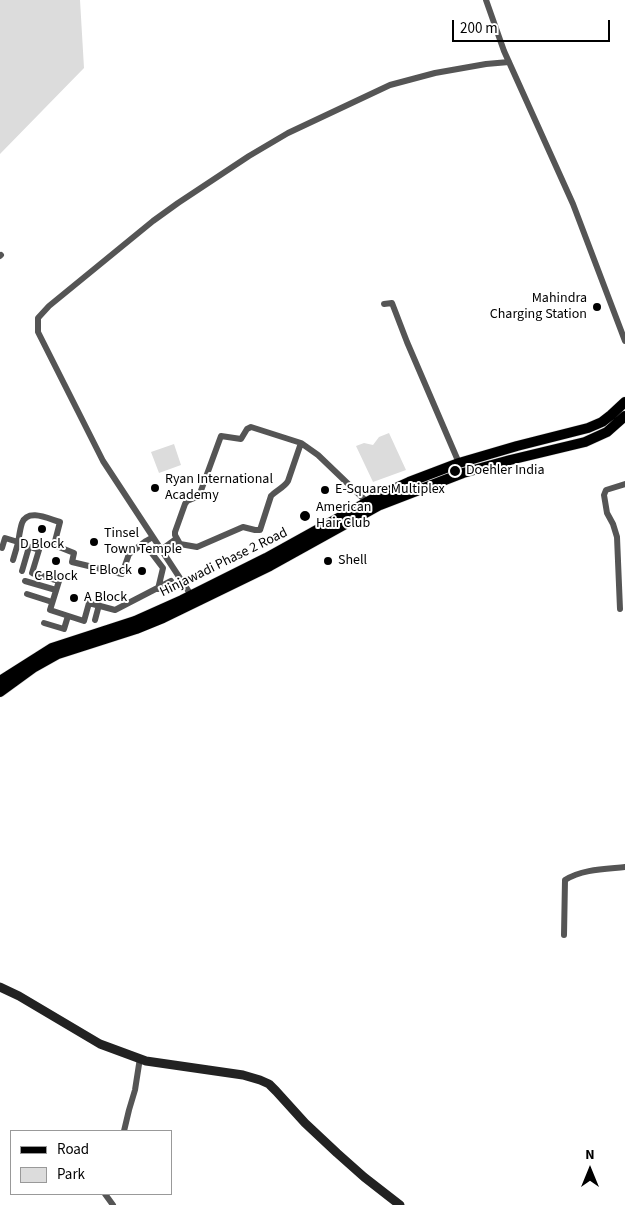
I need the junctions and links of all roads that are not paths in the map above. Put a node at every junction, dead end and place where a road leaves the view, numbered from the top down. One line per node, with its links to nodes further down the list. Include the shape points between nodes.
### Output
1 (486, 0): 2 (street)
2 (509, 62): 4 (street, via 573,204); 11 (street, via 435,73 390,85 288,133 153,221 38,318 38,332 103,461)
3 (384, 304): 8 (street, via 392,303)
4 (625, 341)
5 (625, 402): 8 (main road, Hinjawadi Phase 2 Road, via 611,416 588,428 510,448)
6 (625, 416): 8 (main road, Hinjawadi Phase 2 Road, via 607,432 585,442)
7 (301, 444): 10 (street, via 318,454); 12 (street, via 288,481 271,496 260,530 243,527 197,547 182,545); 12 (street, via 251,427 242,439 221,436 200,494 185,504 175,532)
8 (461, 468): 10 (main road, Hinjawadi Phase 2 Road, via 409,482); 25 (main road, Hinjawadi Phase 2 Road, via 380,506 270,566)
9 (625, 484): 28 (street, via 606,490 604,495 617,536)
10 (367, 502): 25 (main road, Hinjawadi Phase 2 Road)
11 (153, 537): 14 (street); 17 (street)
12 (178, 541): 17 (street)
13 (18, 543): 14 (street, via 26,517 33,514 60,522 54,545 74,553 72,562 122,574 129,554); 15 (street); 16 (street, via 5,538); 18 (street)
14 (144, 543): 19 (street)
15 (29, 547): 20 (street); 23 (street, via 39,550 32,573 59,581)
16 (2, 548)
17 (162, 552): 25 (street)
18 (13, 560)
19 (163, 568): 22 (street); 22 (street, via 172,582)
20 (22, 571)
21 (25, 581): 23 (street)
22 (158, 589): 27 (street, via 115,610)
23 (56, 590): 26 (street)
24 (27, 594): 26 (street)
25 (193, 599): 32 (main road, Hinjawadi Phase 2 Road, via 52,648); 33 (main road, Hinjawadi Phase 2 Road, via 163,618 58,654)
26 (52, 602): 29 (street, via 50,610)
27 (99, 605): 29 (street, via 89,603 84,621); 30 (street)
28 (620, 609)
29 (68, 616): 31 (street, via 64,629)
30 (95, 620)
31 (44, 623)
32 (0, 682)
33 (0, 692)
34 (625, 868): 35 (street, via 603,869 566,880)
35 (564, 936)
36 (0, 987): 37 (street, via 100,1044)
37 (140, 1058): 38 (street); 39 (street, via 243,1075 268,1084 344,1159)
38 (124, 1130)
39 (400, 1205)

